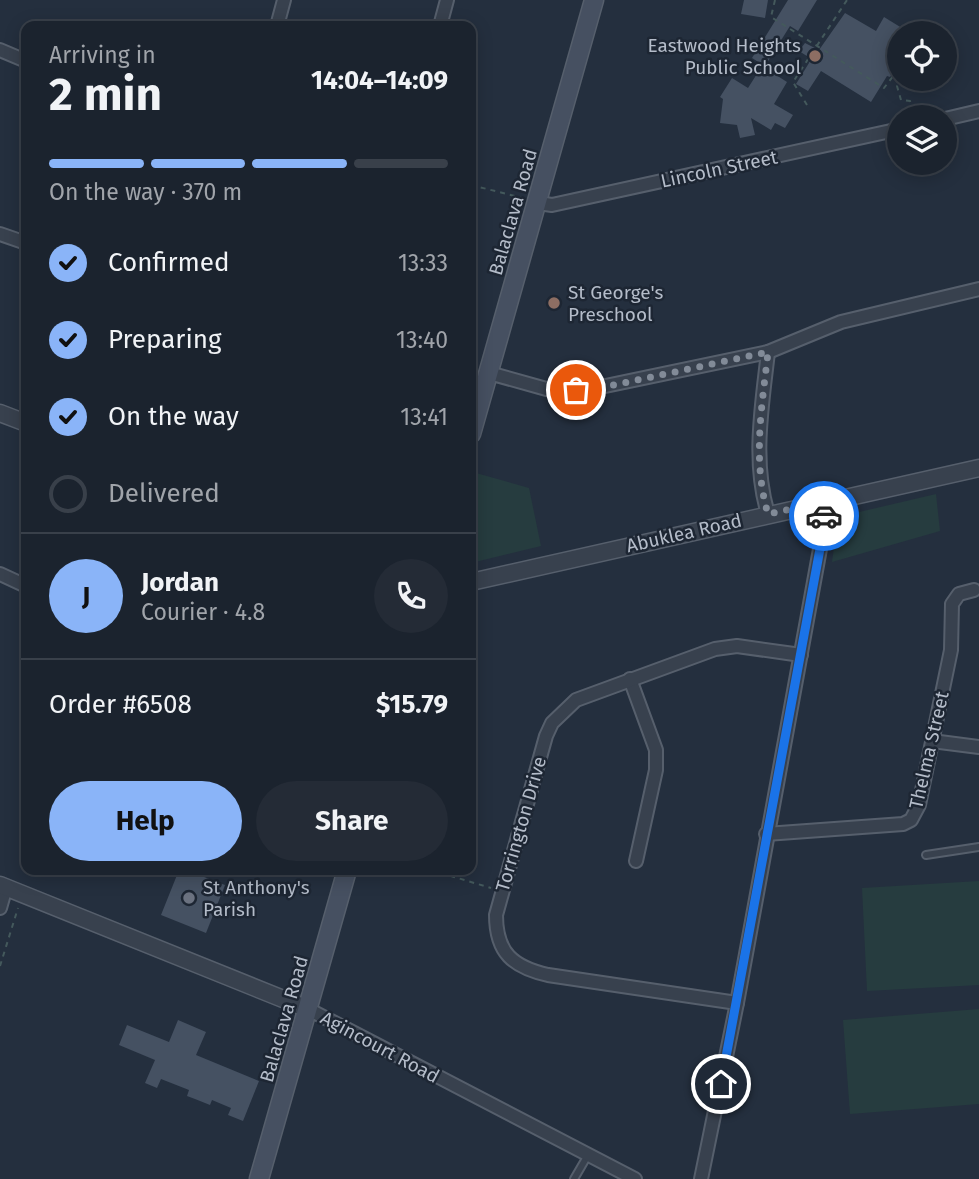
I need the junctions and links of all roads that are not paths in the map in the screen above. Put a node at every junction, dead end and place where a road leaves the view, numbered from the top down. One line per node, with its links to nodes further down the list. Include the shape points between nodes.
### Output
1 (284, 0): 4 (street)
2 (447, 0): 5 (street)
3 (594, 0): 11 (main road, Balaclava Road)
4 (278, 21)
5 (441, 21)
6 (0, 50): 7 (street)
7 (21, 59)
8 (979, 111): 9 (street)
9 (957, 116)
10 (887, 132): 11 (street, Lincoln Street, via 552,205)
11 (531, 201): 16 (main road, Balaclava Road)
12 (0, 234): 13 (street)
13 (21, 241)
14 (979, 289): 15 (street, via 841,322)
15 (768, 352): 16 (street, via 584,390 550,390); 22 (street, via 758,462)
16 (489, 373): 18 (main road, Balaclava Road)
17 (0, 413): 19 (street)
18 (476, 413)
19 (21, 420)
20 (979, 468): 21 (street, Abuklea Road)
21 (823, 502): 22 (street, Abuklea Road); 27 (street, via 822,538)
22 (768, 514): 24 (street, Abuklea Road)
23 (0, 574): 25 (street)
24 (476, 581)
25 (21, 584)
26 (974, 590): 29 (street, Thelma Street, via 959,594 952,604 951,650)
27 (801, 655): 28 (street, Torrington Drive, via 737,646 715,649); 31 (street)
28 (630, 679): 34 (street, via 656,750 656,770); 38 (street, Torrington Drive, via 576,700 552,723 502,891 496,932 512,960 523,968)
29 (932, 741): 30 (street); 31 (street, Thelma Street, via 919,805 911,820)
30 (979, 747)
31 (766, 834): 38 (street)
32 (979, 847): 33 (lane)
33 (926, 855)
34 (636, 861)
35 (346, 875): 39 (main road, Balaclava Road)
36 (3, 886): 37 (street); 39 (street, Agincourt Road)
37 (0, 908)
38 (737, 1003): 44 (street)
39 (308, 1009): 40 (street, Agincourt Road); 41 (main road, Balaclava Road)
40 (588, 1155): 42 (lane); 43 (street, Agincourt Road)
41 (259, 1179)
42 (574, 1179)
43 (635, 1179)
44 (701, 1179)

